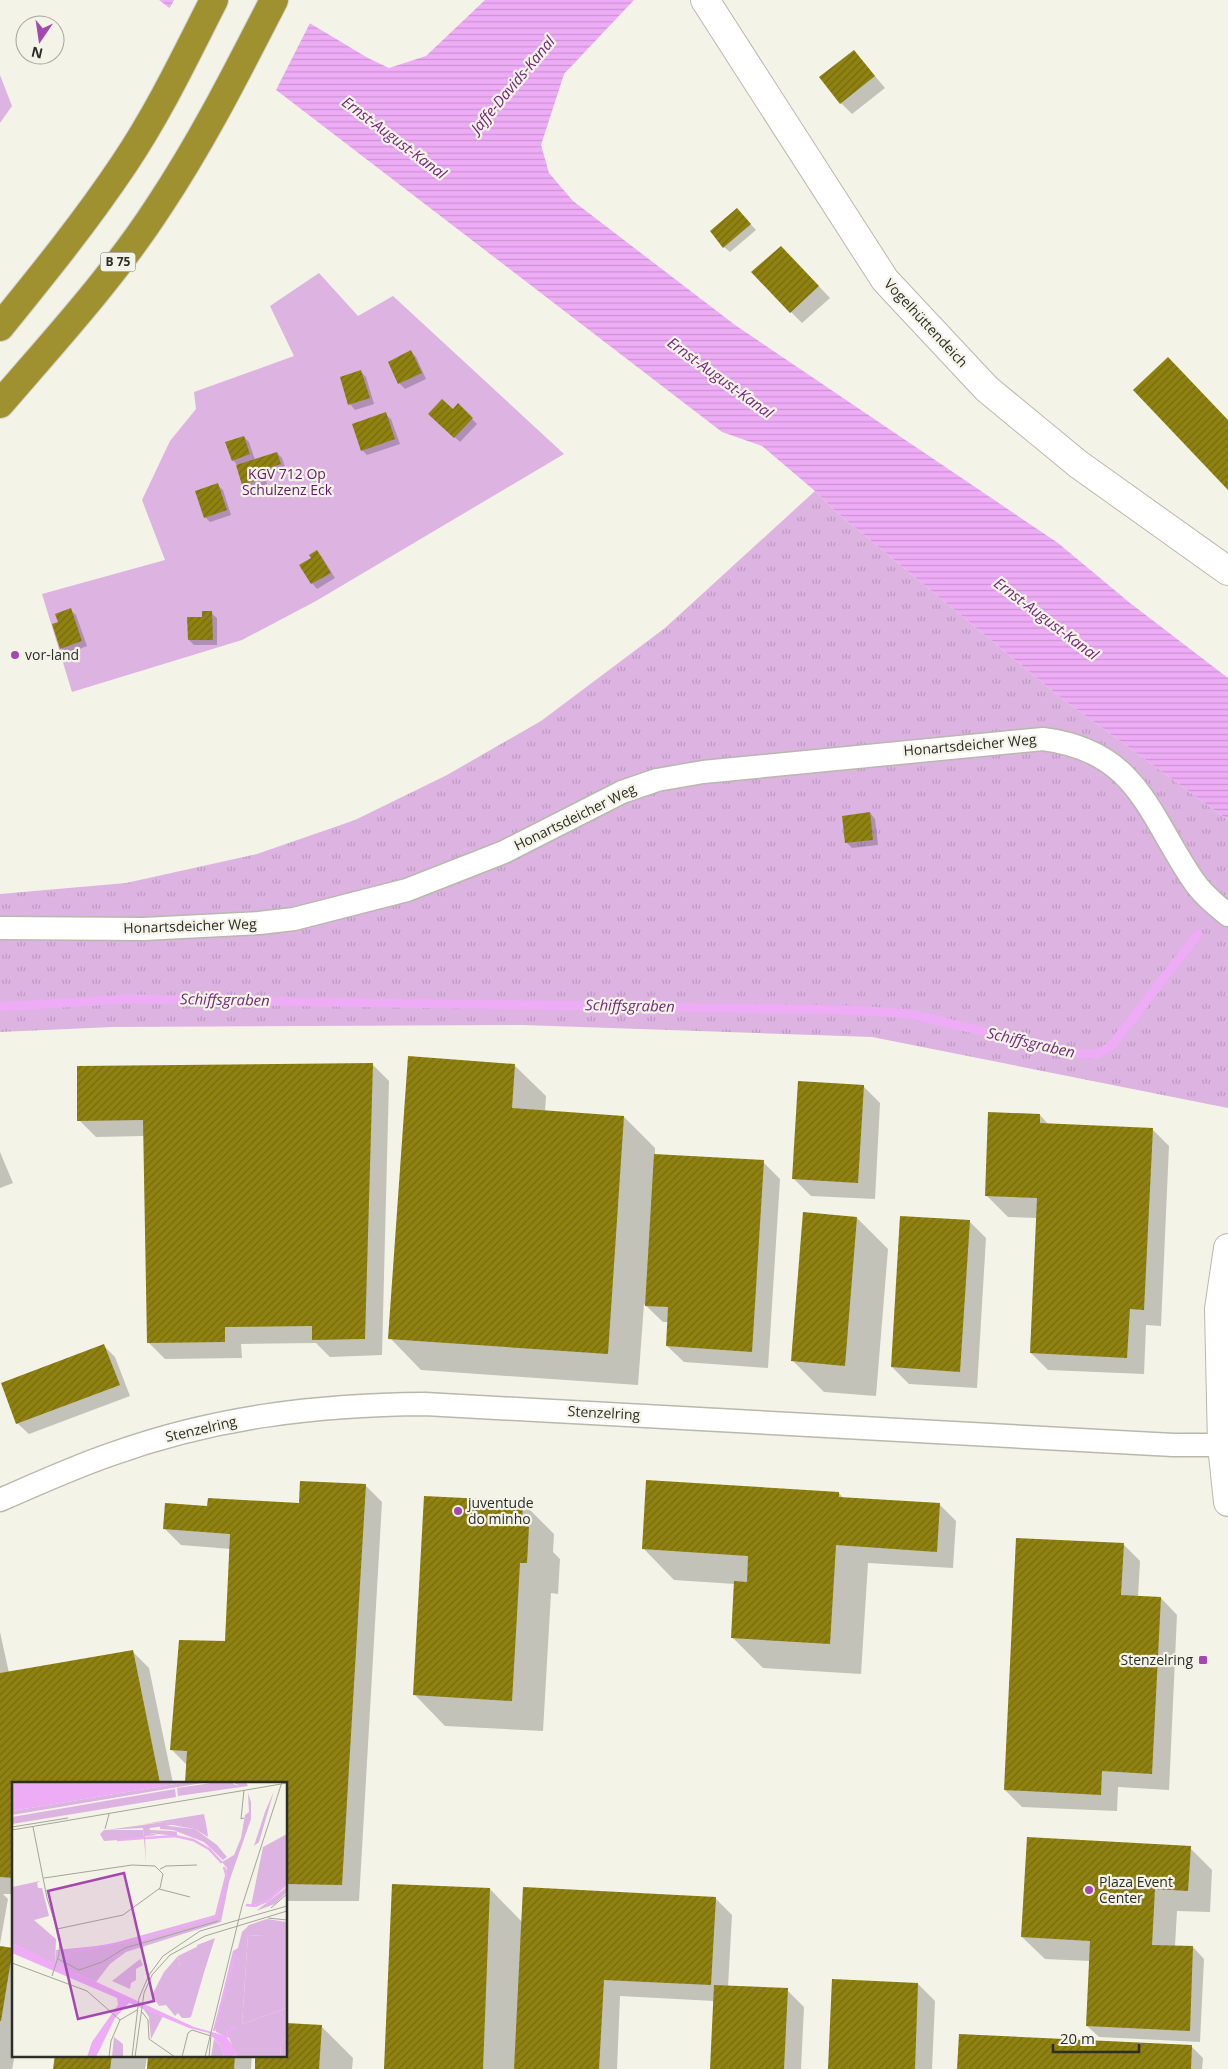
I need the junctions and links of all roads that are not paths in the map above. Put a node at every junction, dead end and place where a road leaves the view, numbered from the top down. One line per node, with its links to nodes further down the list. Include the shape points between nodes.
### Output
1 (214, 0): 4 (highway, via 173,80 120,170 58,256)
2 (274, 0): 5 (highway, B 75, via 220,107 159,206 105,280)
3 (705, 0): 6 (street, Vogelhüttendeich, via 885,280 987,389 1078,464)
4 (0, 327)
5 (0, 404)
6 (1228, 571)
7 (1228, 915): 8 (street, Honartsdeicher Weg, via 1194,882 1152,812 1123,772 1083,748 1043,738 703,772 657,780 622,792 474,865 407,890 294,919 144,929)
8 (0, 928)
9 (1228, 1248): 10 (street, via 1218,1309)
10 (1222, 1445): 11 (street, Stenzelring, via 391,1404 282,1412 182,1432 112,1454); 12 (street)
11 (0, 1500)
12 (1228, 1502)

